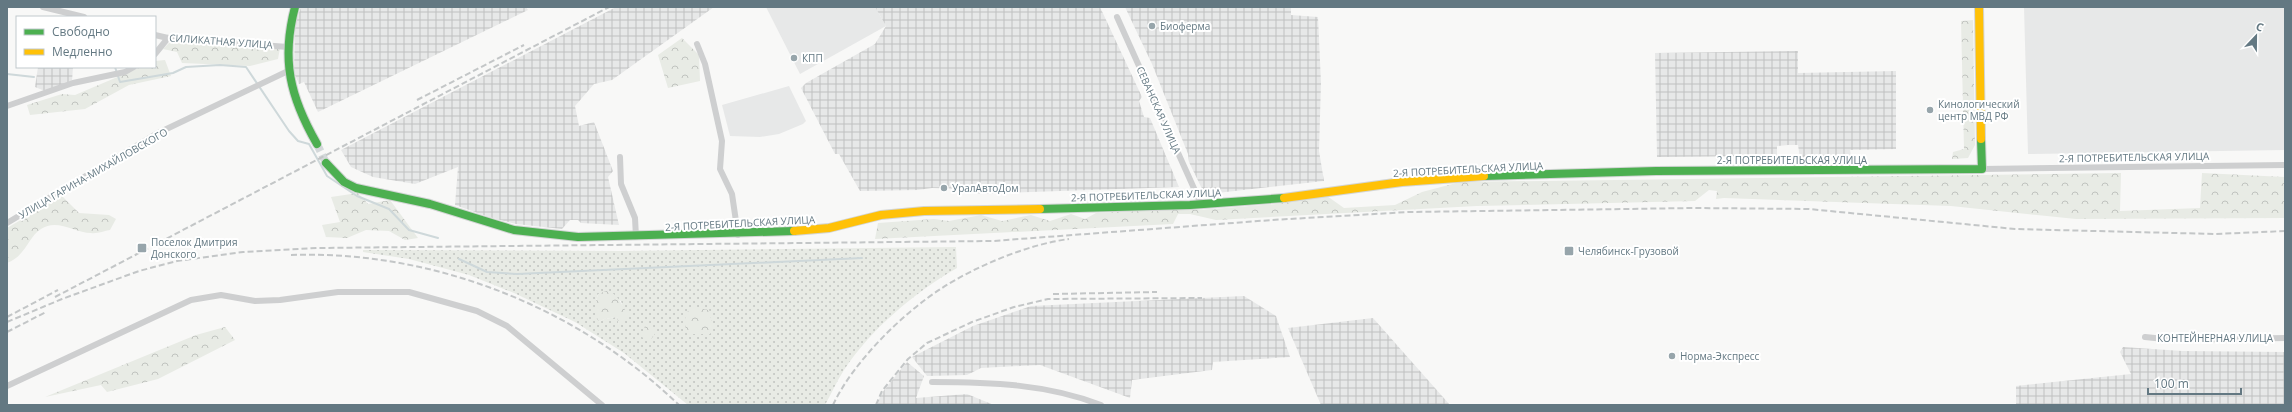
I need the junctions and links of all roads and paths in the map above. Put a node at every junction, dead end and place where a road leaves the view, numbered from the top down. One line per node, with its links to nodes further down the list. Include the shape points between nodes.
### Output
1 (43, 7): 4 (street)
2 (295, 7): 9 (street)
3 (1979, 7): 18 (street)
4 (80, 16)
5 (1116, 17): 19 (street, СЕВАНСКАЯ УЛИЦА)
6 (156, 35): 7 (street, СИЛИКАТНАЯ УЛИЦА)
7 (168, 38): 9 (street, СИЛИКАТНАЯ УЛИЦА); 10 (street)
8 (697, 44): 21 (street, via 722,141 720,169 732,194)
9 (288, 47): 12 (street)
10 (156, 53)
11 (132, 68): 13 (street, via 125,72 73,83)
12 (288, 71): 14 (street, via 299,110); 20 (street, УЛИЦА ГАРИНА-МИХАЙЛОВСКОГО, via 156,134)
13 (7, 106)
14 (317, 144)
15 (620, 157): 22 (street, via 621,184 635,218)
16 (326, 163): 22 (street, 2-Я ПОТРЕБИТЕЛЬСКАЯ УЛИЦА, via 344,182 356,188 430,204 514,230 578,237)
17 (2285, 165): 18 (street, 2-Я ПОТРЕБИТЕЛЬСКАЯ УЛИЦА)
18 (1982, 169): 19 (street, 2-Я ПОТРЕБИТЕЛЬСКАЯ УЛИЦА, via 1689,170 1508,175 1386,184 1278,199)
19 (1201, 204): 21 (street, 2-Я ПОТРЕБИТЕЛЬСКАЯ УЛИЦА, via 924,211 881,215 829,228)
20 (7, 224)
21 (738, 235): 22 (street, 2-Я ПОТРЕБИТЕЛЬСКАЯ УЛИЦА)
22 (636, 237)
23 (2145, 337): 24 (street, КОНТЕЙНЕРНАЯ УЛИЦА, via 2174,340)
24 (2285, 338)
25 (932, 382): 28 (street, via 990,382 1041,388 1065,392)
26 (7, 386): 27 (street, via 191,300 221,295 255,301 338,292 409,292 477,311 507,326)
27 (599, 404)
28 (1102, 405)

